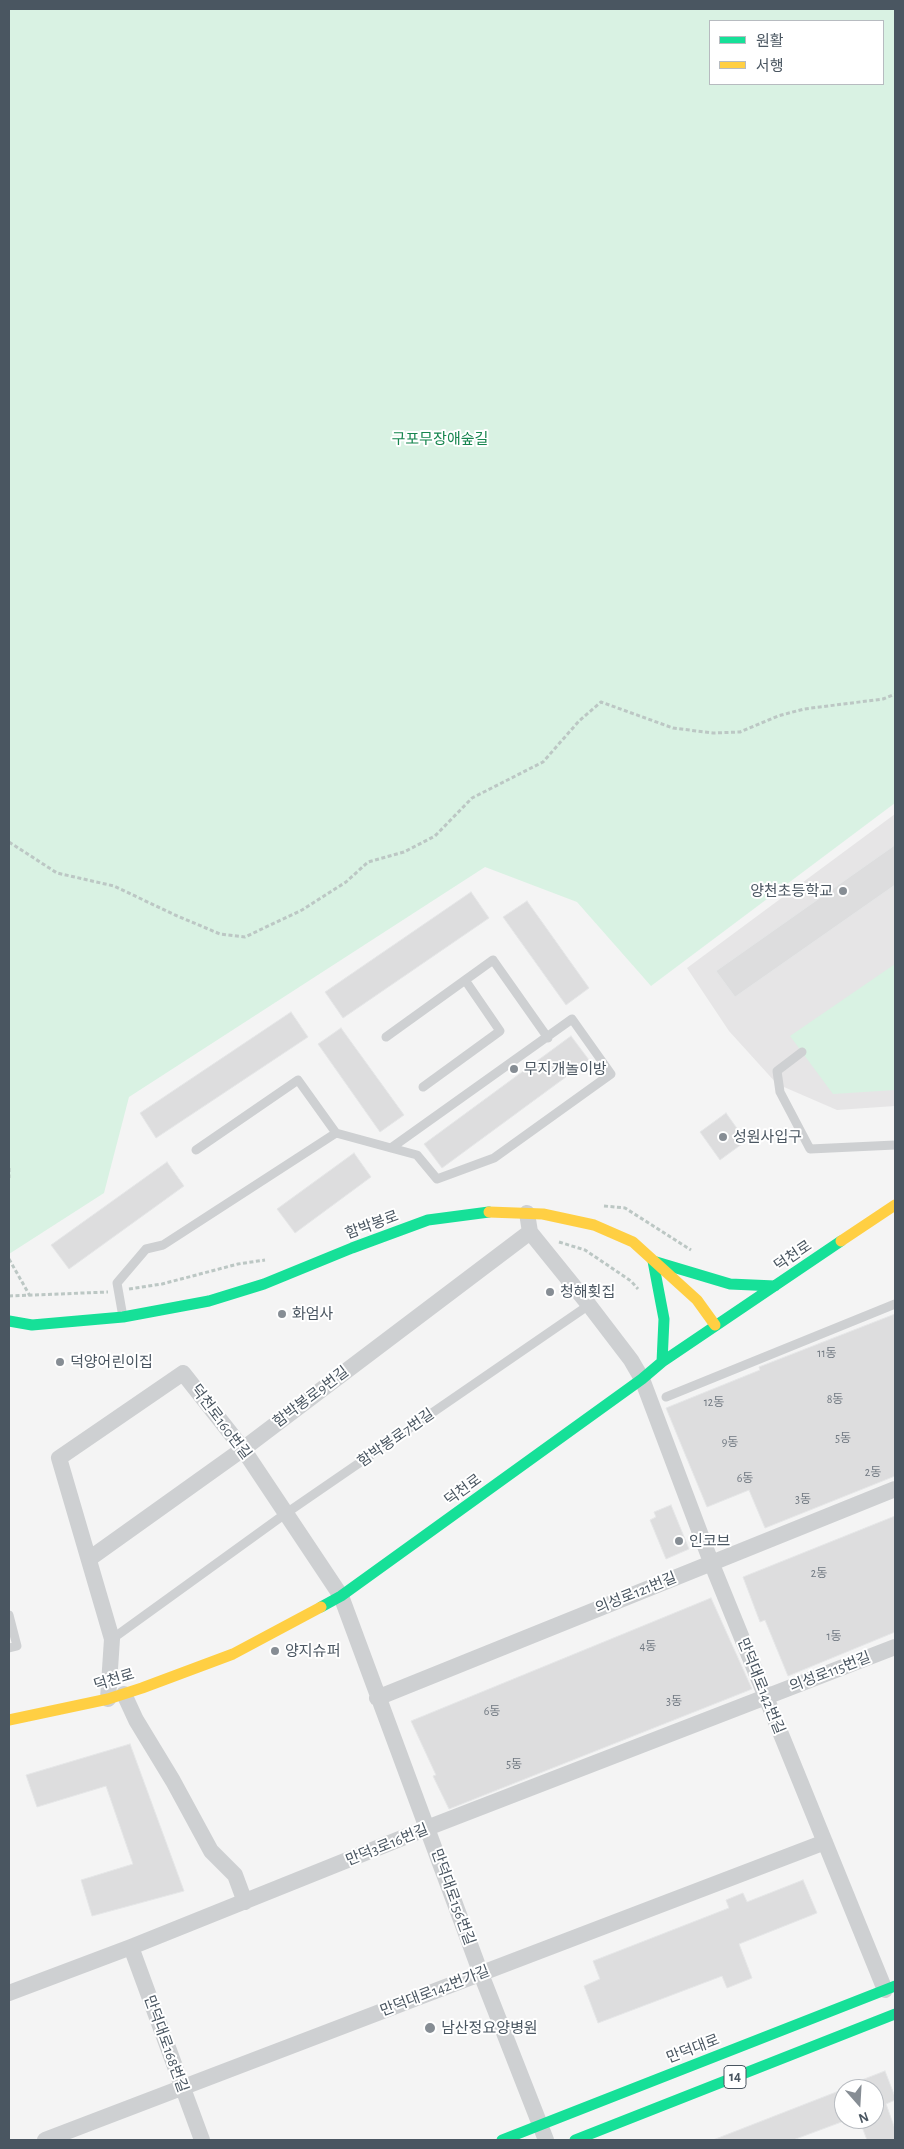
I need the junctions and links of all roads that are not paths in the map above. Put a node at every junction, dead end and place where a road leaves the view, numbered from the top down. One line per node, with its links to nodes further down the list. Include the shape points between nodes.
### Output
1 (465, 980): 2 (lane); 3 (lane, via 493,960); 5 (lane, via 500,1031)
2 (386, 1037)
3 (548, 1038): 8 (lane); 8 (lane, via 572,1019 611,1074 494,1158 438,1179 417,1155)
4 (802, 1052): 7 (lane, via 777,1071 780,1092 810,1148)
5 (423, 1087)
6 (336, 1133): 8 (lane); 9 (lane, via 298,1080); 17 (lane, via 163,1244 146,1249 117,1283)
7 (895, 1145)
8 (391, 1148)
9 (196, 1150)
10 (895, 1205): 14 (main road, 덕천로)
11 (527, 1213): 12 (street); 13 (main road, 함박봉로, via 594,1224 633,1242); 17 (main road, 함박봉로, via 493,1212 428,1220 264,1284 209,1300)
12 (530, 1232): 15 (street); 23 (street, 함박봉로9번길)
13 (653, 1260): 14 (main road, via 730,1284); 19 (main road, 함박봉로, via 697,1300); 20 (main road, via 664,1319)
14 (775, 1286): 19 (main road, 덕천로)
15 (589, 1304): 21 (street, 만덕대로142번길); 25 (lane, 함박봉로7번길)
16 (895, 1304): 22 (lane)
17 (123, 1317): 18 (main road, 함박봉로, via 32,1324)
18 (9, 1322)
19 (715, 1326): 20 (main road, 덕천로)
20 (662, 1362): 21 (main road, 덕천로)
21 (642, 1379): 27 (street, 만덕대로142번길); 28 (main road, 덕천로)
22 (666, 1397)
23 (242, 1449): 25 (street, 덕천로160번길); 26 (street, 함박봉로9번길); 26 (street, 덕천로160번길, via 183,1373 59,1458)
24 (895, 1489): 27 (street, 의성로121번길)
25 (284, 1514): 28 (street, 덕천로160번길); 30 (lane, 함박봉로7번길)
26 (89, 1559): 30 (street)
27 (711, 1562): 34 (street, 만덕대로142번길); 35 (street, 의성로121번길)
28 (341, 1596): 33 (main road, 덕천로, via 233,1654); 35 (street, 만덕대로156번길)
29 (9, 1615): 32 (lane, via 17,1646)
30 (112, 1639): 36 (street)
31 (895, 1647): 34 (street, 의성로115번길)
32 (9, 1648)
33 (124, 1694): 36 (main road, 덕천로); 40 (street, via 212,1851 235,1874)
34 (765, 1696): 38 (street, 만덕3로16번길); 39 (street, 만덕대로142번길)
35 (377, 1698): 38 (street, 만덕대로156번길)
36 (108, 1700): 37 (main road, 덕천로)
37 (9, 1720)
38 (427, 1828): 40 (street, 만덕3로16번길); 42 (street, 만덕대로156번길)
39 (825, 1842): 42 (street, 만덕대로142번가길); 43 (street, 만덕대로142번길)
40 (245, 1902): 41 (street, 만덕3로16번길)
41 (131, 1947): 44 (street, 만덕3로16번길); 46 (street, 만덕대로168번길)
42 (481, 1974): 46 (street, 만덕대로142번가길); 47 (street, 만덕대로156번길)
43 (890, 1988): 47 (main road, 만덕대로)
44 (9, 1993)
45 (895, 2014): 51 (main road, 14)
46 (182, 2088): 48 (street, 만덕대로142번가길); 49 (street, 만덕대로168번길)
47 (543, 2133): 50 (main road, 만덕대로)
48 (45, 2140)
49 (202, 2140)
50 (502, 2140)
51 (574, 2140)

